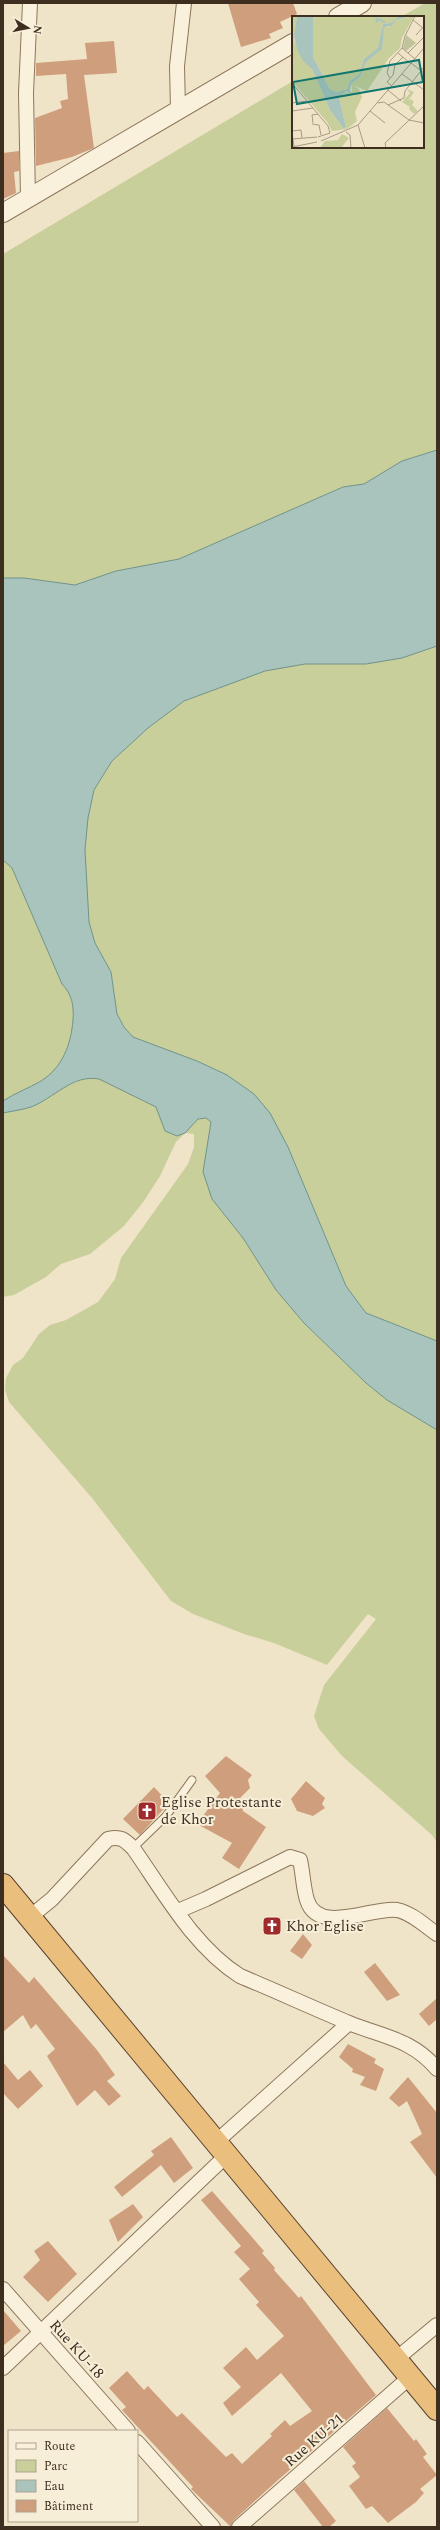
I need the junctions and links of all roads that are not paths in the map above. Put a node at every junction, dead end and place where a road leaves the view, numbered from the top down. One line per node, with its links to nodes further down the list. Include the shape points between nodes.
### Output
1 (30, 3): 7 (street, via 26,93)
2 (184, 3): 6 (street, via 177,66)
3 (362, 3): 4 (street)
4 (340, 16)
5 (292, 44): 6 (street)
6 (178, 110): 7 (street)
7 (28, 198): 8 (street)
8 (3, 213)
9 (192, 1780): 10 (lane, via 166,1816)
10 (133, 1848): 12 (street); 13 (street, via 118,1837 108,1839 52,1899)
11 (3, 1884): 13 (highway)
12 (178, 1911): 14 (street, via 290,1857 300,1860 307,1900 313,1910 326,1916 345,1918 397,1910 408,1914); 15 (street, via 190,1930 228,1968 240,1976)
13 (30, 1917): 17 (highway)
14 (437, 1934)
15 (349, 2023): 16 (street, via 410,2044 426,2055); 17 (street)
16 (437, 2069)
17 (221, 2148): 20 (street); 21 (highway)
18 (3, 2289): 20 (street, Rue KU-18)
19 (437, 2325): 21 (street)
20 (41, 2334): 22 (street); 25 (street, Rue KU-18)
21 (395, 2360): 23 (highway)
22 (3, 2368)
23 (410, 2377): 24 (highway); 28 (street, Rue KU-21)
24 (437, 2409)
25 (127, 2430)
26 (138, 2443): 27 (street)
27 (213, 2527)
28 (239, 2527)

